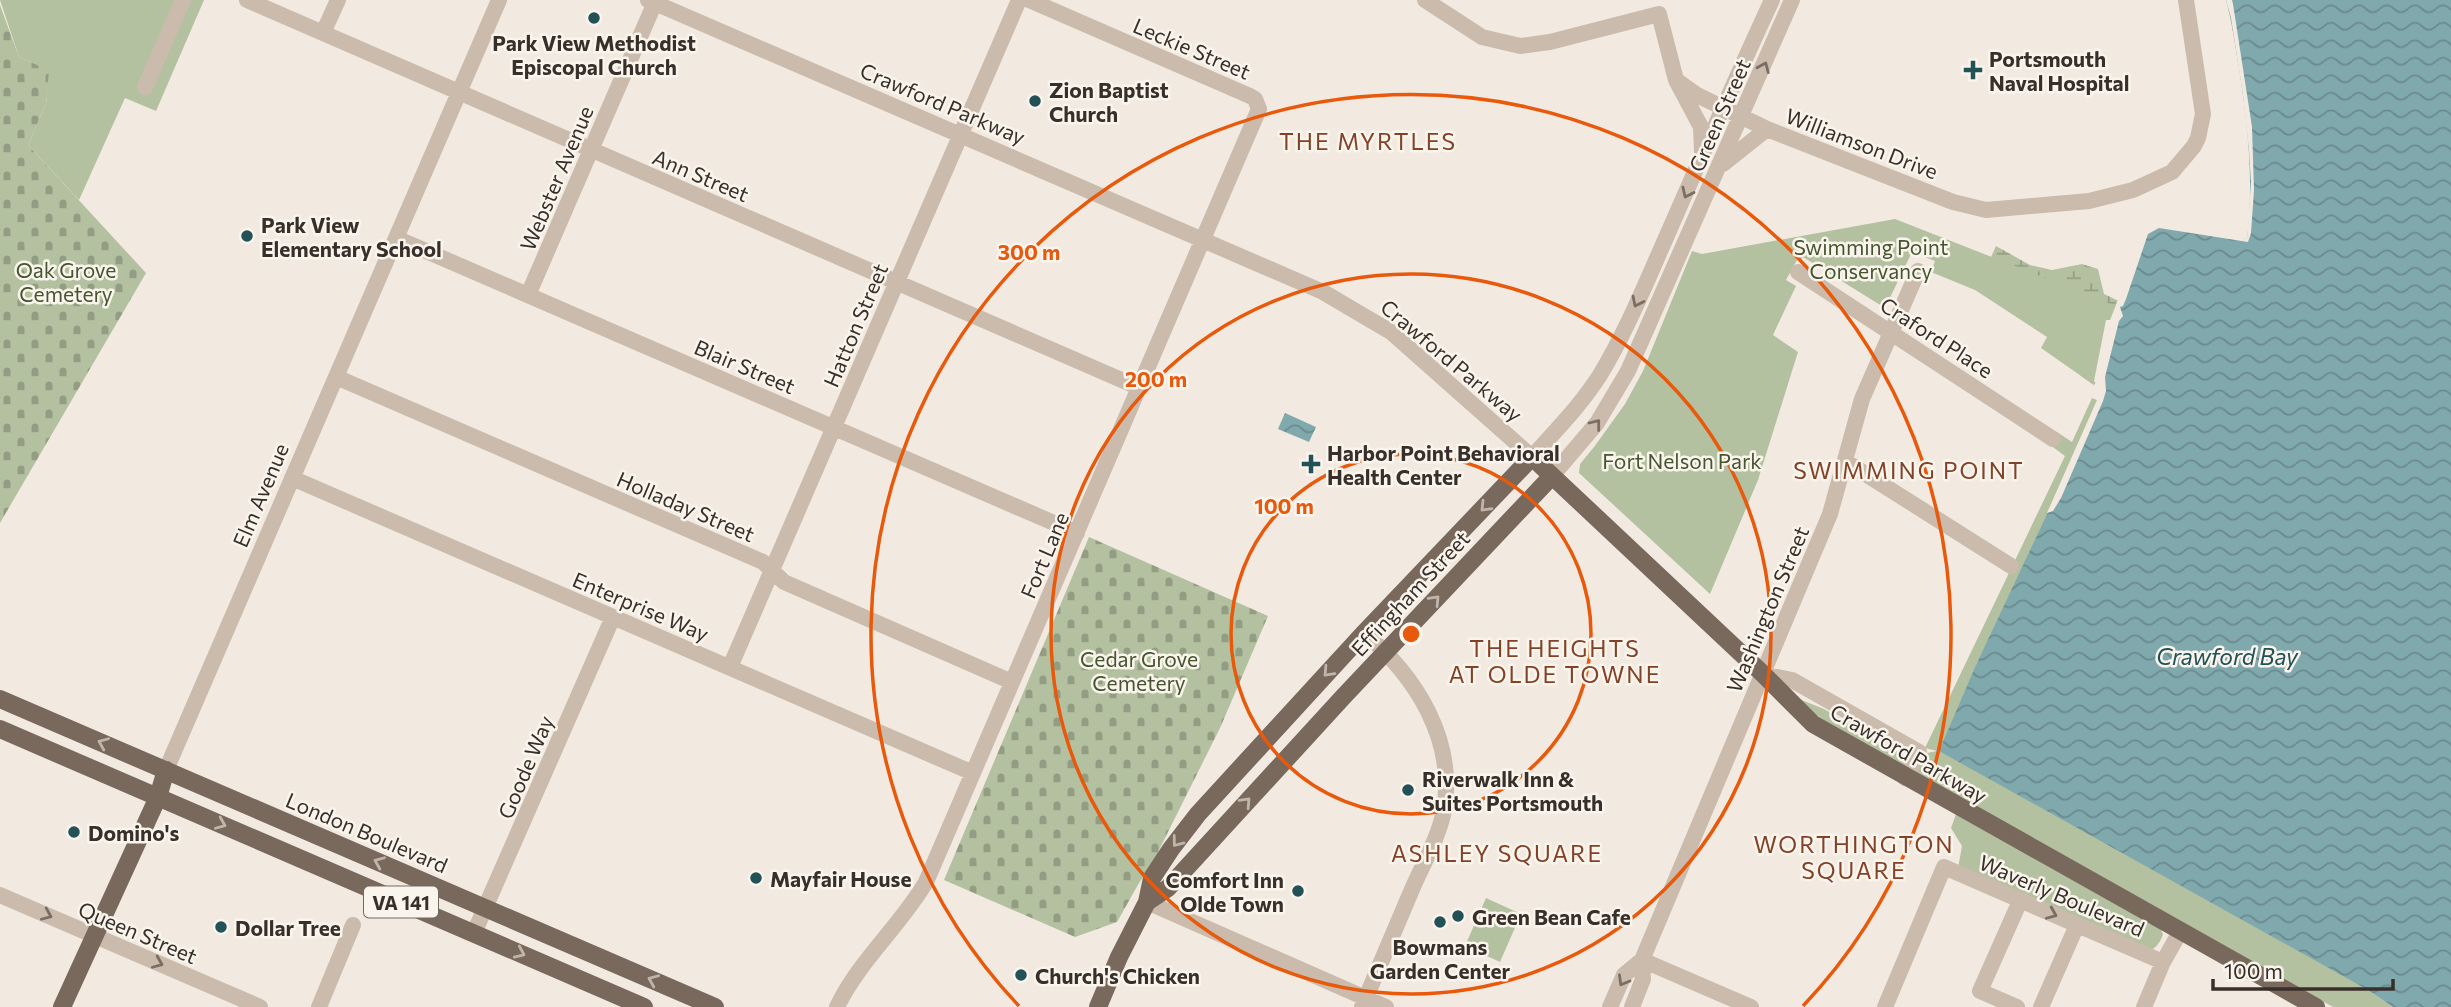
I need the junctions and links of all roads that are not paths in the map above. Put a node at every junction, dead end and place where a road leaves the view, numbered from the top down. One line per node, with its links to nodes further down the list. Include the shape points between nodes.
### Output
1 (183, 0): 14 (street)
2 (247, 0): 12 (street, Ann Street)
3 (338, 0): 12 (street)
4 (499, 0): 15 (street, Elm Avenue)
5 (1019, 0): 20 (street, Hatton Street)
6 (1029, 0): 16 (street, Leckie Street, via 1250,96)
7 (1425, 0): 13 (street, via 1482,37 1520,46 1658,14)
8 (1772, 0): 17 (street, Green Street)
9 (1793, 0): 18 (street, Green Street, one-way to 9)
10 (2186, 0): 19 (street, Williamson Drive, via 2202,100 2198,138 2172,172 2133,190 2089,201 1986,210 1953,202)
11 (653, 1): 20 (street, Crawford Parkway); 21 (street, Webster Avenue)
12 (323, 33): 15 (street, Ann Street)
13 (1676, 80): 17 (street, Williamson Drive); 22 (street, via 1701,127)
14 (145, 87)
15 (459, 92): 21 (street, Ann Street); 24 (street, Elm Avenue)
16 (1258, 104): 25 (street, Fort Lane, via 1258,115)
17 (1722, 107): 18 (street, Williamson Drive); 22 (street, Green Street)
18 (1742, 117): 19 (street, Williamson Drive); 23 (street, Green Street)
19 (1768, 129): 23 (street)
20 (961, 136): 25 (street, Crawford Parkway); 30 (street, Hatton Street)
21 (591, 150): 30 (street, Ann Street); 31 (street, Webster Avenue)
22 (1702, 159): 26 (street, Green Street, one-way to 26)
23 (1718, 168): 27 (street, Green Street)
24 (396, 238): 31 (street, Blair Street); 33 (street, Elm Avenue)
25 (1204, 239): 34 (street, Fort Lane); 37 (street, Crawford Parkway, via 1323,292 1391,332)
26 (1665, 240): 37 (street, Effingham Street, one-way to 37, via 1599,375)
27 (1681, 247): 39 (street, Effingham Street, one-way to 27, via 1615,397)
28 (1918, 271): 32 (street, Washington Street)
29 (1798, 272): 32 (street, Craford Place)
30 (897, 283): 34 (street, Ann Street); 35 (street, Hatton Street)
31 (528, 295): 35 (street, Blair Street)
32 (1891, 331): 36 (street, Craford Place); 38 (street, Washington Street, via 1862,400)
33 (336, 377): 40 (street, Elm Avenue); 43 (street, Holladay Street, via 763,562)
34 (1140, 388): 41 (street, Fort Lane)
35 (834, 428): 41 (street, Blair Street); 43 (street, Hatton Street)
36 (2053, 439)
37 (1532, 457): 39 (main road, Crawford Parkway); 45 (main road, Effingham Street, one-way to 45)
38 (1846, 461): 42 (street); 48 (street, Washington Street)
39 (1552, 476): 46 (main road, Effingham Street, one-way to 39); 48 (main road, Crawford Parkway)
40 (292, 478): 44 (street, Enterprise Way); 52 (street, Elm Avenue)
41 (1077, 533): 49 (street, Fort Lane)
42 (2011, 566)
43 (772, 571): 47 (street, Hatton Street); 49 (street, Holladay Street, via 784,583)
44 (613, 617): 47 (street, Enterprise Way); 59 (street, Goode Way)
45 (1364, 633): 46 (street); 58 (main road, Effingham Street, one-way to 58, via 1198,814 1152,878)
46 (1386, 652): 58 (main road, Effingham Street, one-way to 46, via 1168,888); 67 (street, via 1429,712 1442,746 1447,778 1440,823)
47 (730, 667): 53 (street, Enterprise Way)
48 (1763, 674): 54 (main road, Crawford Parkway, via 1812,724); 54 (street, via 1792,680 1919,752); 65 (street, Washington Street)
49 (1013, 682): 53 (street, Fort Lane)
50 (0, 699): 52 (main road, London Boulevard / VA 141, one-way to 50)
51 (0, 729): 55 (main road, VA 141)
52 (166, 770): 55 (main road, Elm Avenue); 59 (main road, London Boulevard / VA 141, one-way to 52)
53 (973, 773): 74 (street, Fort Lane, via 926,882)
54 (1905, 778): 62 (main road, Crawford Parkway)
55 (158, 797): 63 (main road, VA 141, one-way to 63); 64 (main road, Elm Avenue)
56 (0, 895): 64 (street, Queen Street, one-way to 64)
57 (2020, 901): 61 (street, Waverly Boulevard, one-way to 61); 80 (street, Waverly Boulevard, via 1944,867); 81 (street, via 1980,991)
58 (1147, 902): 67 (street); 75 (main road, Effingham Street)
59 (486, 909): 63 (street, Goode Way); 73 (main road, London Boulevard / VA 141, one-way to 59)
60 (353, 925): 71 (street)
61 (2077, 925): 66 (street, Waverly Boulevard); 82 (street)
62 (2180, 932): 66 (street); 68 (main road, Crawford Parkway)
63 (474, 933): 72 (main road, VA 141, one-way to 72)
64 (95, 936): 69 (main road, Elm Avenue); 70 (street, Queen Street, one-way to 70)
65 (1642, 960): 77 (street, Washington Street, one-way to 77, via 1624,975); 78 (street, Washington Street, via 1643,979); 79 (street)
66 (2163, 962): 83 (street)
67 (1364, 1002): 76 (street)
68 (2306, 1005)
69 (62, 1007)
70 (260, 1007)
71 (319, 1007)
72 (644, 1007)
73 (715, 1007)
74 (837, 1007)
75 (1098, 1007)
76 (1386, 1007)
77 (1610, 1007)
78 (1632, 1007)
79 (1751, 1007)
80 (1885, 1007)
81 (2017, 1007)
82 (2041, 1007)
83 (2144, 1007)

